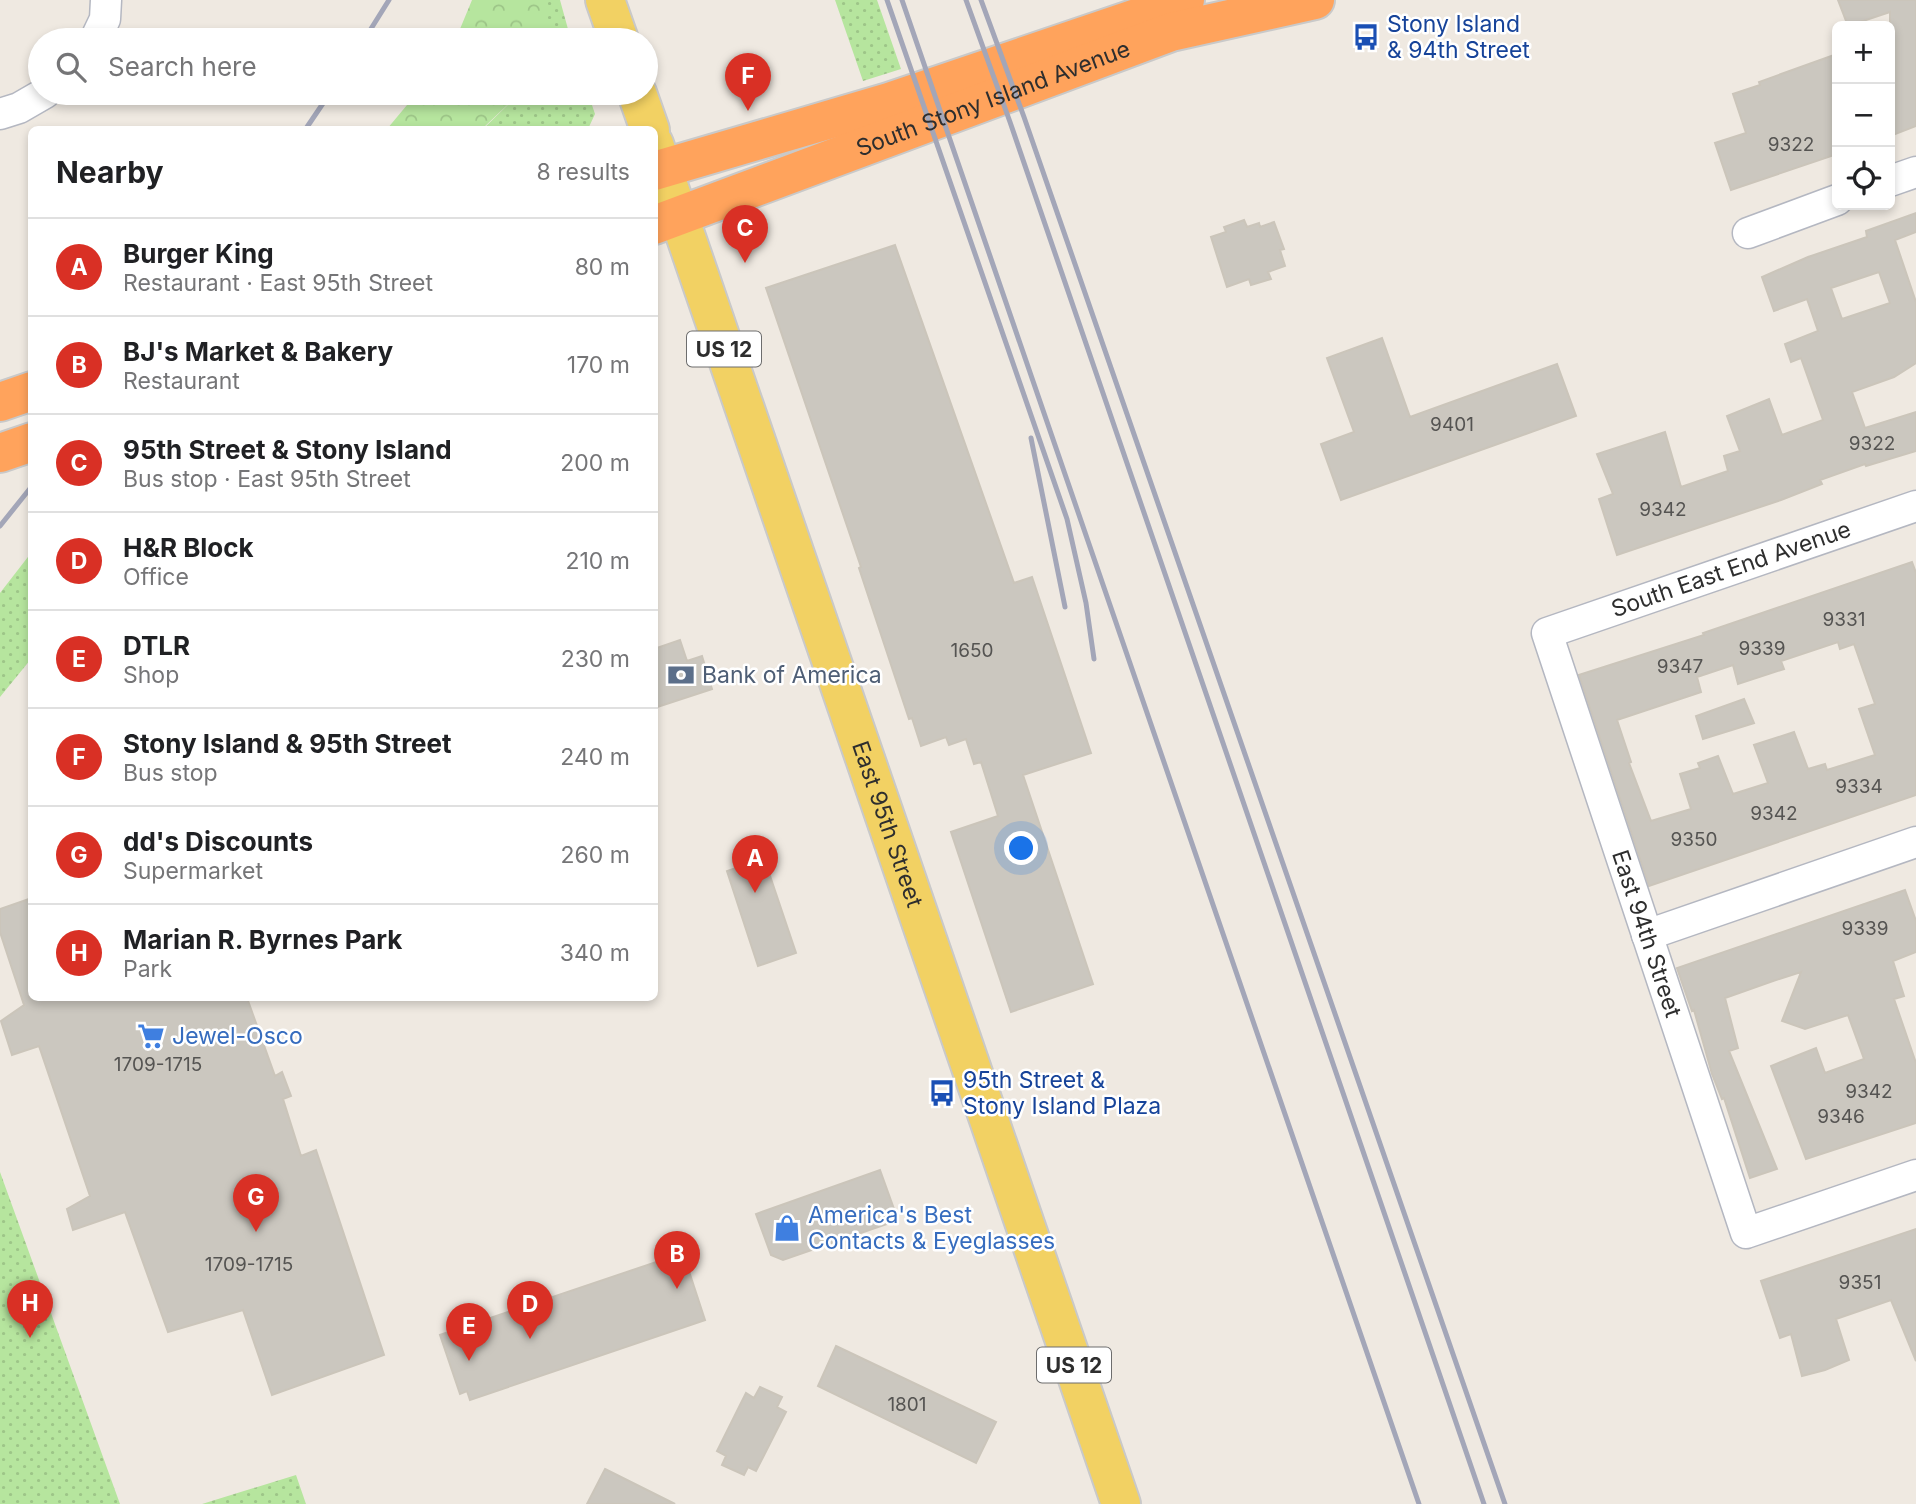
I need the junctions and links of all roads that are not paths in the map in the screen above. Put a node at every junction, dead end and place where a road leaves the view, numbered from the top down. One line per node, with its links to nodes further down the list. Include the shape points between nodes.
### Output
1 (106, 0): 5 (street)
2 (605, 0): 6 (main road)
3 (1185, 0): 11 (highway, South Stony Island Avenue, via 888,102)
4 (1311, 0): 16 (highway, South Stony Island Avenue, via 1171,32)
5 (101, 28)
6 (615, 28)
7 (28, 103): 9 (street)
8 (641, 105): 10 (main road)
9 (0, 114)
10 (649, 126)
11 (658, 161)
12 (658, 167): 16 (main road, East 95th Street / US 12)
13 (1916, 172): 14 (street)
14 (1895, 179)
15 (1832, 202): 17 (street)
16 (667, 221): 27 (main road, East 95th Street / US 12)
17 (1748, 233)
18 (28, 392): 19 (highway)
19 (0, 402)
20 (28, 443): 21 (highway)
21 (0, 453)
22 (1916, 506): 23 (street, South East End Avenue)
23 (1547, 633): 25 (street, East 94th Street)
24 (1916, 842): 25 (street)
25 (1647, 935): 26 (street, East 94th Street, via 1746,1233)
26 (1916, 1175)
27 (1121, 1504)

